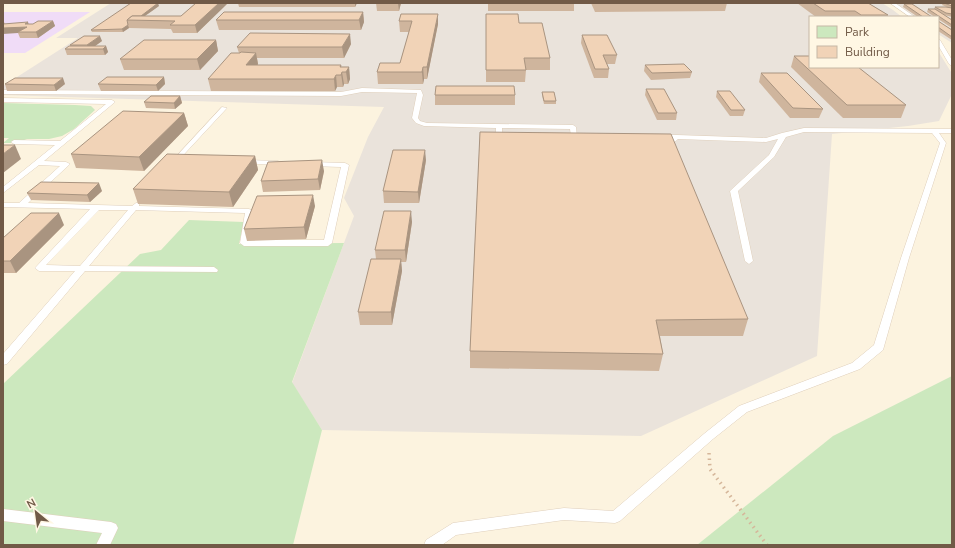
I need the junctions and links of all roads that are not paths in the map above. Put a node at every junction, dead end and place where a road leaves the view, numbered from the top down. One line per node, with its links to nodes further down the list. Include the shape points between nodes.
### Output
1 (892, 3): 2 (lane)
2 (912, 16)
3 (939, 43): 4 (lane)
4 (952, 64)
5 (3, 92): 8 (lane, via 341,94 362,90 418,91 420,96 415,118 418,122 426,125)
6 (3, 100): 16 (lane, via 112,102)
7 (224, 108): 17 (lane, via 173,163)
8 (499, 126): 12 (lane, via 499,138); 13 (lane, via 573,127 574,138)
9 (934, 131): 10 (lane); 11 (lane, via 804,130); 33 (lane, via 943,143 879,347 856,366 743,409 615,517 564,514 453,529)
10 (952, 131)
11 (784, 134): 14 (lane, via 766,140); 27 (lane, via 772,156 734,191)
12 (514, 138)
13 (559, 138)
14 (653, 140)
15 (14, 142): 16 (lane)
16 (61, 142): 19 (lane)
17 (191, 160)
18 (237, 162): 20 (lane)
19 (37, 163): 22 (lane); 25 (lane, via 66,164)
20 (283, 163)
21 (299, 164): 24 (lane, via 345,165 328,243 244,243 249,211)
22 (3, 191)
23 (3, 205): 25 (lane)
24 (137, 205): 26 (lane); 28 (lane)
25 (20, 206): 26 (lane)
26 (97, 207): 28 (lane, via 39,268)
27 (749, 261)
28 (83, 269): 29 (lane); 30 (lane)
29 (214, 270)
30 (3, 360)
31 (3, 515): 32 (lane, via 111,528)
32 (103, 545)
33 (431, 545)

